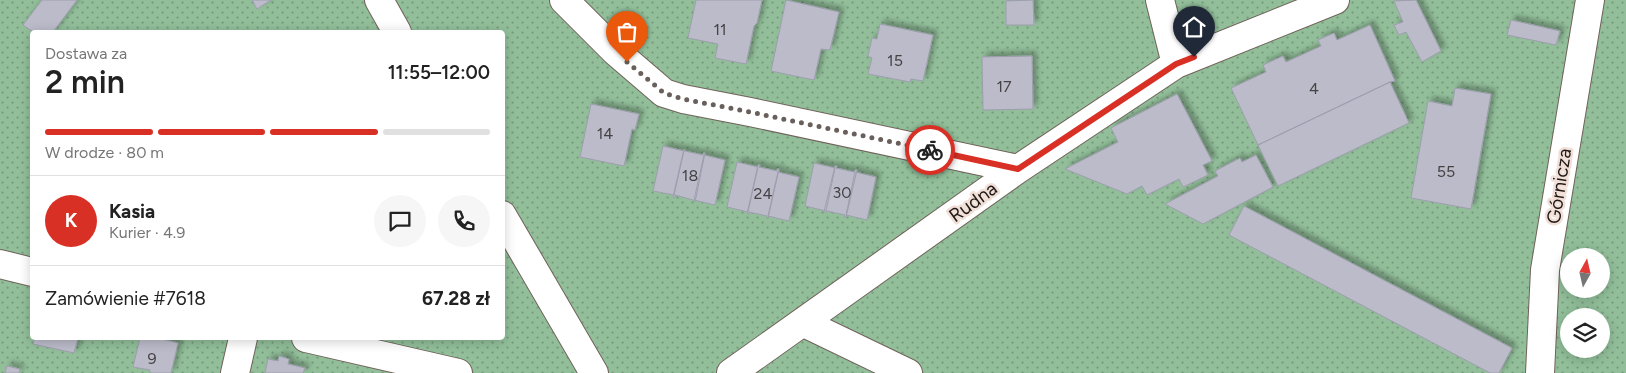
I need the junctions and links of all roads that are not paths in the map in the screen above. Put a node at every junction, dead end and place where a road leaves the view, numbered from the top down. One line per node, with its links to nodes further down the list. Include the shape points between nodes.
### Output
1 (379, 0): 6 (street)
2 (564, 0): 8 (street, via 615,51 664,93)
3 (1160, 0): 7 (street)
4 (1334, 0): 7 (street, Rudna)
5 (1590, 0): 20 (street, Górnicza, via 1545,270)
6 (396, 30)
7 (1176, 64): 8 (street, Rudna)
8 (1018, 169): 12 (street, Rudna)
9 (505, 220): 17 (street)
10 (0, 264): 11 (street)
11 (30, 272)
12 (804, 323): 18 (street, Rudna); 19 (street)
13 (243, 340): 15 (street)
14 (315, 340): 16 (street)
15 (235, 373)
16 (458, 373)
17 (594, 373)
18 (731, 373)
19 (908, 373)
20 (1540, 373)

